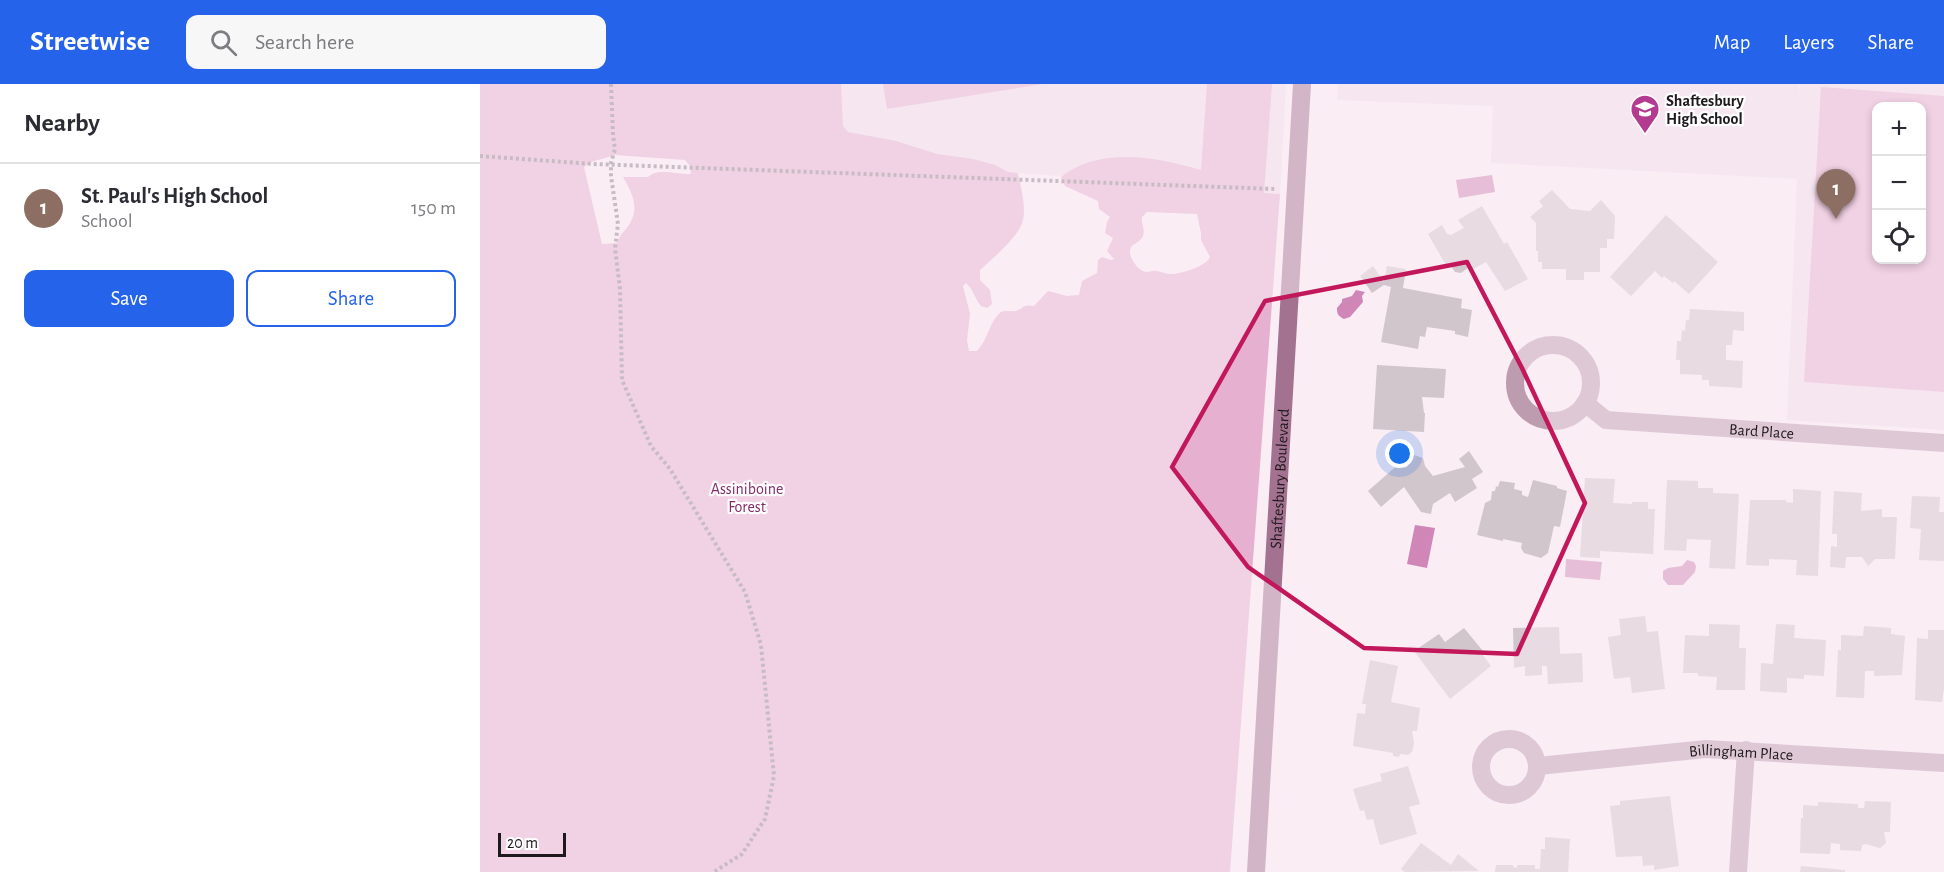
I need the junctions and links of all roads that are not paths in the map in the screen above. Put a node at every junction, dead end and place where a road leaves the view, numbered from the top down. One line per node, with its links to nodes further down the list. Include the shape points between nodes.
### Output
1 (1302, 84): 7 (street, Shaftesbury Boulevard)
2 (1585, 404): 2 (street, via 1591,386 1590,371 1574,350 1548,345 1527,355 1519,366 1516,392 1535,416 1561,420); 3 (street, Bard Place, via 1606,420)
3 (1944, 443)
4 (1746, 750): 5 (street, Billingham Place); 6 (street, Billingham Place, via 1706,749); 8 (street)
5 (1944, 763)
6 (1538, 766)
7 (1256, 872)
8 (1738, 872)

